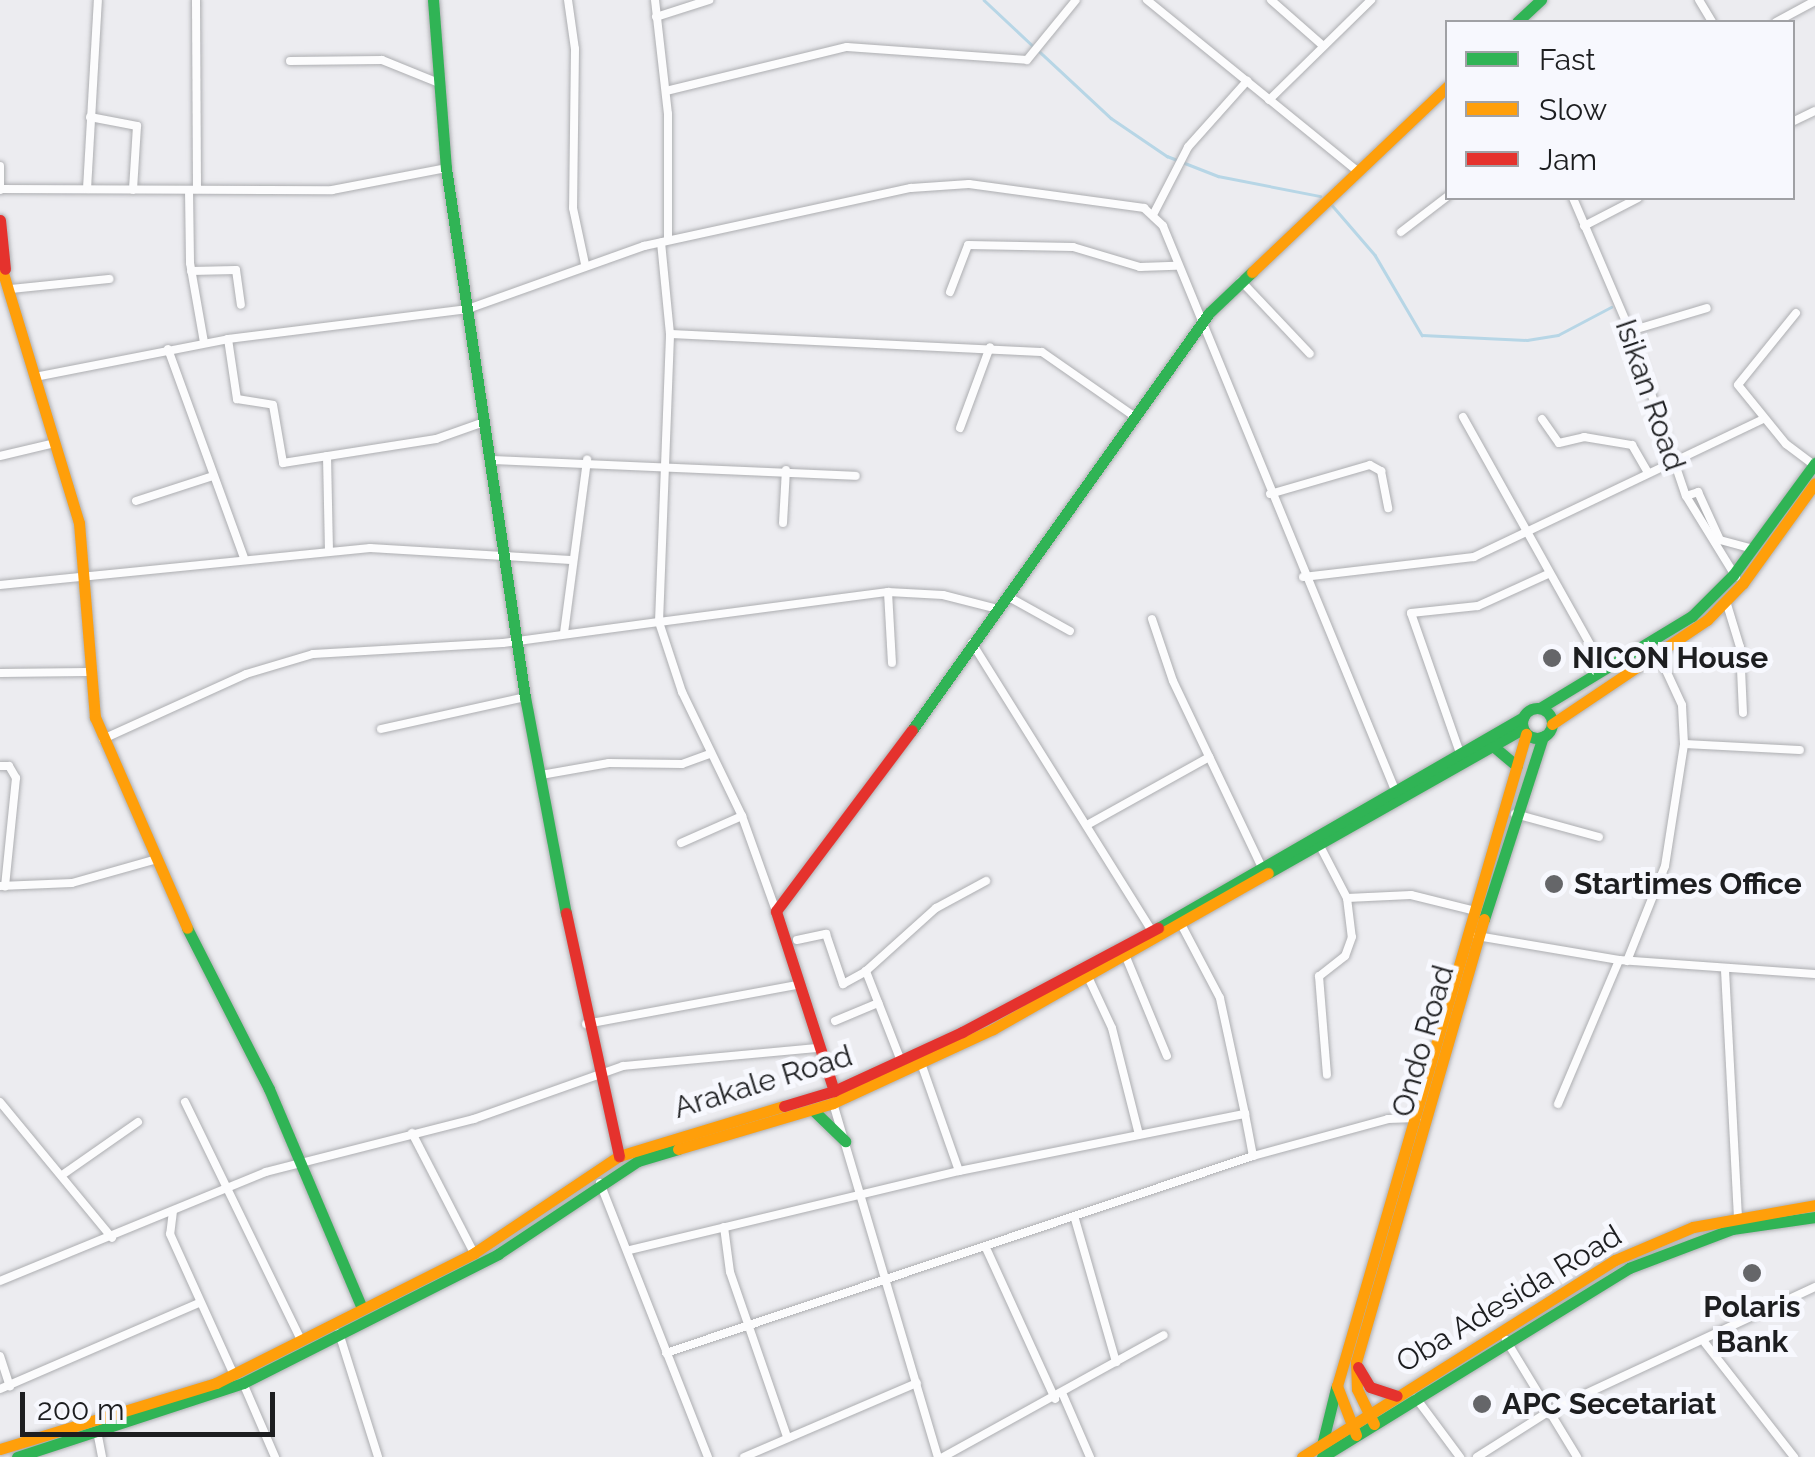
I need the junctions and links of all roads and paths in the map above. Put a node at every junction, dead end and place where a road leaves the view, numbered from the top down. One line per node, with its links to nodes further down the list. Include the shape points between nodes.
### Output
1 (98, 0): 23 (street)
2 (196, 0): 30 (street)
3 (432, 0): 19 (main road)
4 (568, 0): 39 (street, via 575,49 574,208)
5 (655, 0): 13 (street)
6 (709, 0): 13 (street)
7 (1076, 0): 21 (street, via 1034,56 847,47)
8 (1147, 0): 18 (street)
9 (1271, 0): 16 (street)
10 (1371, 0): 16 (street)
11 (1542, 0): 14 (main road)
12 (1815, 1): 15 (street)
13 (656, 17): 21 (street)
14 (1519, 20)
15 (1780, 20)
16 (1321, 44): 22 (street)
17 (290, 61): 19 (street, via 382,60)
18 (1247, 81): 22 (street); 34 (street, via 1188,147)
19 (439, 83): 25 (main road)
20 (1445, 89): 26 (main road)
21 (666, 92): 38 (street)
22 (1269, 100): 26 (street)
23 (90, 117): 27 (street); 29 (street, via 138,126)
24 (0, 166): 28 (street)
25 (446, 168): 30 (street, via 332,190); 49 (main road)
26 (1356, 169): 44 (main road)
27 (87, 189): 28 (street); 29 (street)
28 (0, 190)
29 (132, 190): 30 (street)
30 (193, 190): 42 (street)
31 (1445, 198): 37 (street)
32 (1575, 200): 36 (street, Isikan Road)
33 (1634, 200): 36 (street)
34 (1154, 214): 38 (street, via 1012,188 937,184); 40 (street)
35 (0, 220): 41 (main road)
36 (1584, 226): 52 (street, Isikan Road)
37 (1401, 232)
38 (665, 241): 39 (street); 53 (street)
39 (585, 264): 49 (street)
40 (1176, 266): 46 (street, via 1140,267 1073,248 968,245); 51 (street)
41 (2, 268): 45 (main road)
42 (192, 271): 47 (street, via 236,270); 55 (street)
43 (109, 279): 45 (street)
44 (1241, 281): 51 (main road); 58 (street)
45 (10, 290): 59 (main road)
46 (950, 292)
47 (241, 306)
48 (1708, 308): 52 (street)
49 (468, 309): 54 (street); 64 (main road)
50 (1796, 312): 63 (street, via 1740,379 1740,393)
51 (1201, 324): 60 (main road); 79 (street)
52 (1630, 331): 71 (street, Isikan Road)
53 (670, 334): 56 (street); 73 (street)
54 (228, 338): 55 (street); 68 (street, via 237,399 273,405 283,463)
55 (204, 342): 57 (street)
56 (990, 348): 60 (street, via 1056,356); 65 (street)
57 (168, 349): 59 (street); 76 (street)
58 (1310, 354)
59 (35, 377): 66 (main road)
60 (1131, 414): 96 (main road)
61 (1462, 417): 84 (street)
62 (1542, 419): 75 (street, via 1560,443 1584,437 1632,444)
63 (1763, 419): 71 (street); 72 (street)
64 (484, 422): 68 (street, via 436,438); 69 (main road)
65 (960, 428)
66 (55, 442): 67 (street); 91 (main road)
67 (0, 456)
68 (326, 456): 86 (street)
69 (491, 460): 70 (street); 87 (main road)
70 (586, 460): 73 (street); 89 (street)
71 (1672, 460): 75 (street); 80 (street, Isikan Road)
72 (1814, 464): 85 (main road)
73 (669, 465): 74 (street); 100 (street)
74 (786, 470): 77 (street); 83 (street)
75 (1647, 471): 84 (street)
76 (213, 476): 81 (street); 88 (street)
77 (856, 476)
78 (1815, 484): 93 (main road)
79 (1270, 494): 82 (street, via 1370,465 1381,471); 92 (street)
80 (1686, 496): 85 (street, via 1698,492 1720,540); 93 (street, Isikan Road)
81 (136, 501)
82 (1388, 508)
83 (783, 523)
84 (1526, 536): 90 (street); 92 (street, via 1442,564)
85 (1754, 549): 93 (main road)
86 (329, 550): 87 (street); 88 (street)
87 (502, 552): 89 (street); 103 (main road)
88 (244, 558): 91 (street)
89 (571, 560): 102 (street)
90 (1548, 574): 109 (street); 121 (street, via 1478,606 1411,614)
91 (86, 577): 94 (street); 107 (main road)
92 (1304, 577): 127 (street)
93 (1738, 579): 97 (main road); 109 (main road)
94 (0, 585)
95 (888, 592): 98 (street, via 942,595); 100 (street); 106 (street)
96 (1008, 596): 98 (main road); 101 (street)
97 (1726, 600): 105 (main road); 112 (street, via 1740,648)
98 (998, 609): 104 (main road)
99 (1152, 620): 123 (street)
100 (660, 622): 102 (street); 122 (street)
101 (1070, 630)
102 (564, 633): 103 (street)
103 (517, 638): 110 (main road); 117 (street, via 313,654 246,674)
104 (972, 644): 130 (street); 139 (main road)
105 (1658, 654): 113 (main road); 118 (street, via 1682,705)
106 (892, 663)
107 (88, 672): 108 (street); 117 (main road)
108 (0, 673)
109 (1606, 673): 111 (main road)
110 (526, 697): 115 (street); 126 (main road)
111 (1540, 708): 113 (main road); 114 (main road)
112 (1743, 713)
113 (1552, 724): 116 (main road, Ondo Road)
114 (1524, 726): 116 (main road); 119 (main road, Arakale Road); 121 (main road, Arakale Road); 125 (main road, Ondo Road)
115 (381, 729)
116 (1544, 736): 128 (main road, Ondo Road)
117 (103, 739): 134 (main road)
118 (1684, 744): 120 (street); 146 (street, via 1665,866)
119 (1492, 746): 125 (main road); 133 (main road, Arakale Road)
120 (1800, 750)
121 (1460, 753): 127 (main road, Arakale Road)
122 (710, 754): 126 (street, via 682,764 609,762); 129 (street)
123 (1209, 757): 130 (street); 135 (street)
124 (0, 766): 137 (street, via 9,766 16,778)
125 (1518, 766): 140 (main road, Ondo Road)
126 (542, 775): 155 (main road)
127 (1395, 790): 135 (main road, Arakale Road)
128 (1515, 814): 131 (street); 143 (main road, Ondo Road)
129 (742, 816): 132 (street); 139 (street)
130 (1087, 825): 142 (street)
131 (1599, 837)
132 (681, 844)
133 (1320, 846): 138 (street); 141 (main road, Arakale Road)
134 (157, 858): 137 (street, via 72,884); 176 (main road)
135 (1262, 868): 142 (main road, Arakale Road)
136 (986, 880): 148 (street, via 936,908)
137 (2, 886)
138 (1347, 898): 140 (street, via 1411,896); 161 (street, via 1350,950 1319,976)
139 (776, 911): 151 (main road)
140 (1475, 911): 143 (main road, Ondo Road)
141 (1182, 926): 142 (main road, Arakale Road); 167 (street, via 1224,1010)
142 (1154, 936): 145 (main road, Arakale Road); 153 (main road, Arakale Road)
143 (1474, 936): 146 (street); 168 (main road, Ondo Road)
144 (797, 940): 148 (street, via 826,934 844,984)
145 (1126, 957): 150 (main road, Arakale Road); 157 (street)
146 (1623, 960): 147 (street); 165 (street)
147 (1725, 970): 149 (street); 184 (street)
148 (866, 971): 152 (street)
149 (1815, 974)
150 (1089, 979): 153 (main road, Arakale Road); 171 (street, via 1112,1028)
151 (798, 985): 155 (street); 156 (main road)
152 (878, 1003): 154 (street); 158 (street)
153 (1019, 1010): 158 (main road, Arakale Road); 159 (main road, Arakale Road)
154 (836, 1021)
155 (586, 1024): 160 (main road)
156 (818, 1048): 160 (street, via 652,1060); 162 (main road)
157 (1167, 1056)
158 (901, 1061): 162 (main road, Arakale Road)
159 (921, 1063): 162 (main road, Arakale Road); 177 (street)
160 (596, 1074): 172 (street, via 474,1119); 174 (main road)
161 (1327, 1075)
162 (834, 1097): 166 (main road, Arakale Road); 170 (main road, Arakale Road); 173 (street)
163 (0, 1102): 178 (street)
164 (185, 1102): 180 (street)
165 (1558, 1104)
166 (812, 1110): 170 (main road, Arakale Road); 173 (main road)
167 (1244, 1114): 171 (street); 175 (street)
168 (1421, 1118): 175 (street, via 1388,1119); 209 (main road, Ondo Road); 212 (main road, Ondo Road)
169 (138, 1122): 178 (street)
170 (721, 1128): 174 (main road, Arakale Road); 179 (main road, Arakale Road)
171 (1138, 1131): 177 (street)
172 (412, 1133): 176 (street); 194 (street)
173 (845, 1141): 181 (street)
174 (620, 1156): 188 (main road, Arakale Road)
175 (1253, 1156): 186 (street)
176 (302, 1164): 180 (street); 199 (main road)
177 (959, 1171): 181 (street)
178 (65, 1174): 191 (street)
179 (600, 1183): 188 (main road, Arakale Road); 193 (street)
180 (225, 1187): 183 (street); 203 (street)
181 (862, 1196): 189 (street); 196 (street)
182 (1815, 1204): 184 (main road, Oba Adesida Road)
183 (172, 1211): 187 (street); 190 (street)
184 (1738, 1215): 214 (main road, Oba Adesida Road, via 1615,1260)
185 (1815, 1217): 204 (main road, via 1765,1222 1680,1245)
186 (1075, 1219): 192 (street); 208 (street)
187 (151, 1220): 190 (street); 191 (street)
188 (537, 1220): 194 (main road, Arakale Road); 201 (main road, Arakale Road, via 485,1260)
189 (724, 1227): 193 (street); 200 (street, via 727,1260)
190 (170, 1234): 198 (street)
191 (112, 1238): 195 (street)
192 (986, 1248): 196 (street); 215 (street)
193 (630, 1250): 206 (street)
194 (474, 1253): 199 (main road, Arakale Road)
195 (0, 1280)
196 (886, 1281): 200 (street); 211 (street)
197 (1815, 1287): 205 (street)
198 (199, 1303): 210 (street); 213 (street)
199 (361, 1306): 203 (main road, Arakale Road)
200 (750, 1328): 206 (street); 221 (street, via 768,1397)
201 (338, 1330): 210 (main road, Arakale Road); 227 (street)
202 (1164, 1336): 208 (street)
203 (300, 1340): 210 (main road, Arakale Road)
204 (1506, 1340): 216 (main road); 217 (street)
205 (1705, 1343): 217 (street); 236 (street)
206 (666, 1353): 228 (street)
207 (0, 1356): 213 (street)
208 (1116, 1362): 215 (street)
209 (1356, 1362): 214 (main road, via 1370,1388); 218 (main road, via 1357,1388)
210 (238, 1379): 220 (main road, Arakale Road); 222 (main road, Arakale Road); 226 (street)
211 (917, 1383): 221 (street); 230 (street)
212 (1337, 1386): 219 (main road); 223 (main road, Ondo Road)
213 (5, 1387)
214 (1398, 1396): 218 (main road, Oba Adesida Road)
215 (1059, 1397): 230 (street); 231 (street)
216 (1416, 1398): 218 (main road); 233 (street)
217 (1551, 1410): 234 (street); 235 (street)
218 (1371, 1419): 219 (main road, Oba Adesida Road)
219 (1353, 1430): 223 (main road, Oba Adesida Road)
220 (97, 1431): 224 (main road, Arakale Road); 225 (street)
221 (788, 1437): 229 (street)
222 (0, 1449)
223 (1322, 1451): 232 (main road, Oba Adesida Road)
224 (18, 1457)
225 (102, 1457)
226 (275, 1457)
227 (378, 1457)
228 (708, 1457)
229 (744, 1457)
230 (940, 1457)
231 (1090, 1457)
232 (1302, 1457)
233 (1460, 1457)
234 (1477, 1457)
235 (1577, 1457)
236 (1794, 1457)

